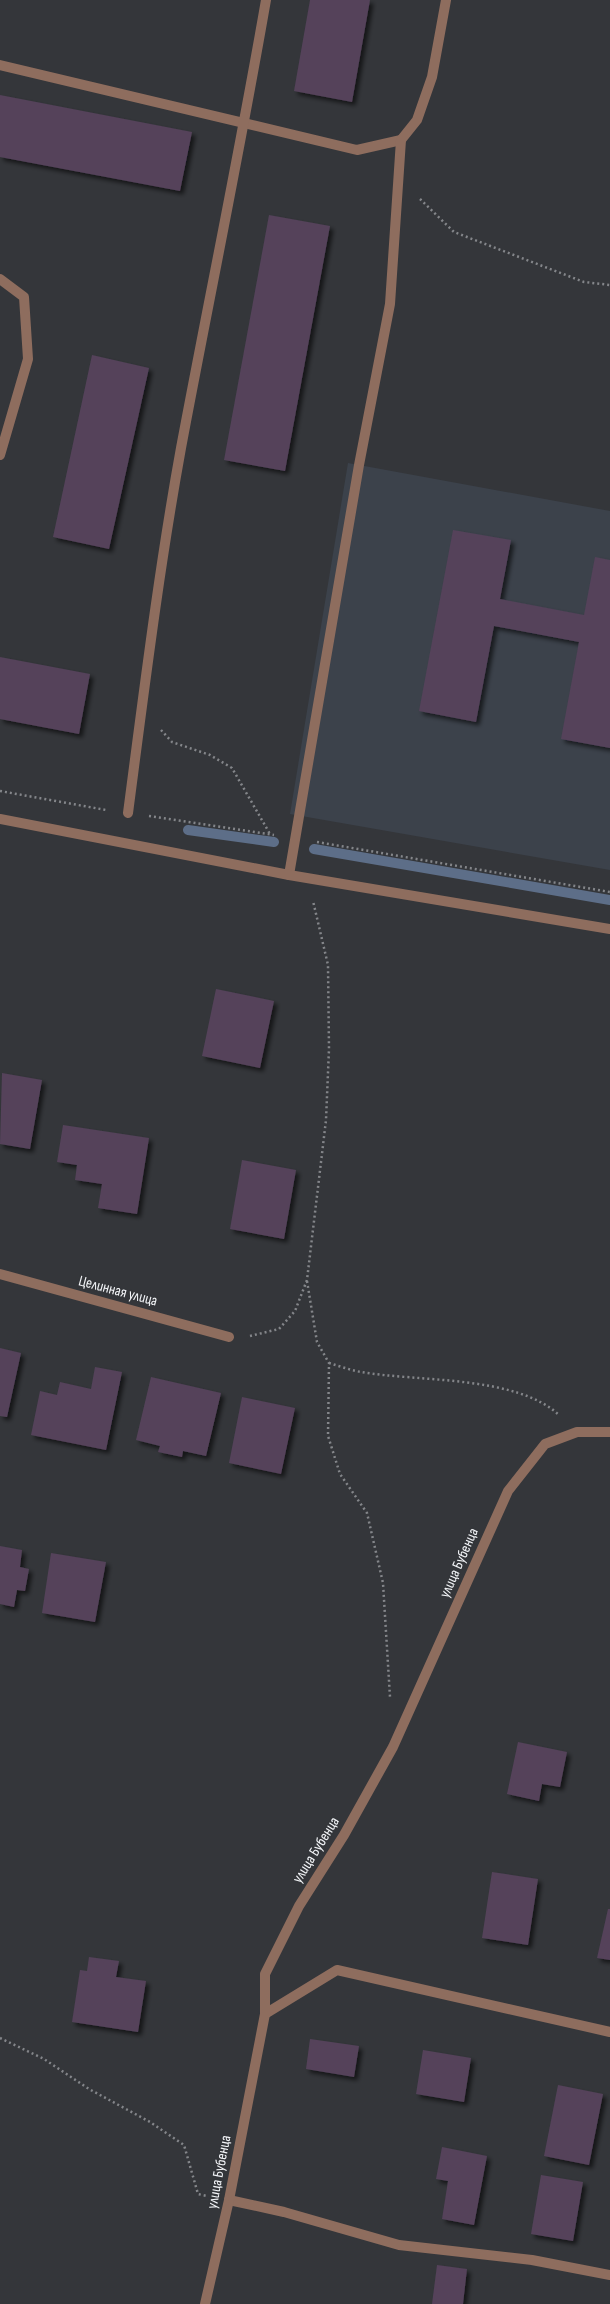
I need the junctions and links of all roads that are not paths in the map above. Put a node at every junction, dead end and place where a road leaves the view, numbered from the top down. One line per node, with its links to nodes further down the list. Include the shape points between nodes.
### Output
1 (266, 0): 4 (street)
2 (446, 0): 5 (street, via 432,77 417,120)
3 (0, 65): 4 (street)
4 (245, 122): 5 (street, via 357,150); 8 (street, via 181,450)
5 (401, 140): 10 (street, via 390,304 359,465)
6 (0, 279): 7 (street, via 24,297 28,359)
7 (0, 456)
8 (128, 813)
9 (0, 819): 10 (street)
10 (289, 875): 11 (street)
11 (610, 929)
12 (0, 1274): 13 (street, Целинная улица)
13 (229, 1336)
14 (610, 1432): 15 (street, улица Бубенца, via 577,1432 545,1444 508,1491 393,1747 344,1835 299,1906 266,1974)
15 (265, 2014): 16 (street, via 337,1970); 17 (street, улица Бубенца)
16 (610, 2032)
17 (229, 2200): 18 (street, via 284,2212 399,2245 532,2260); 19 (street, улица Бубенца)
18 (610, 2275)
19 (205, 2304)

